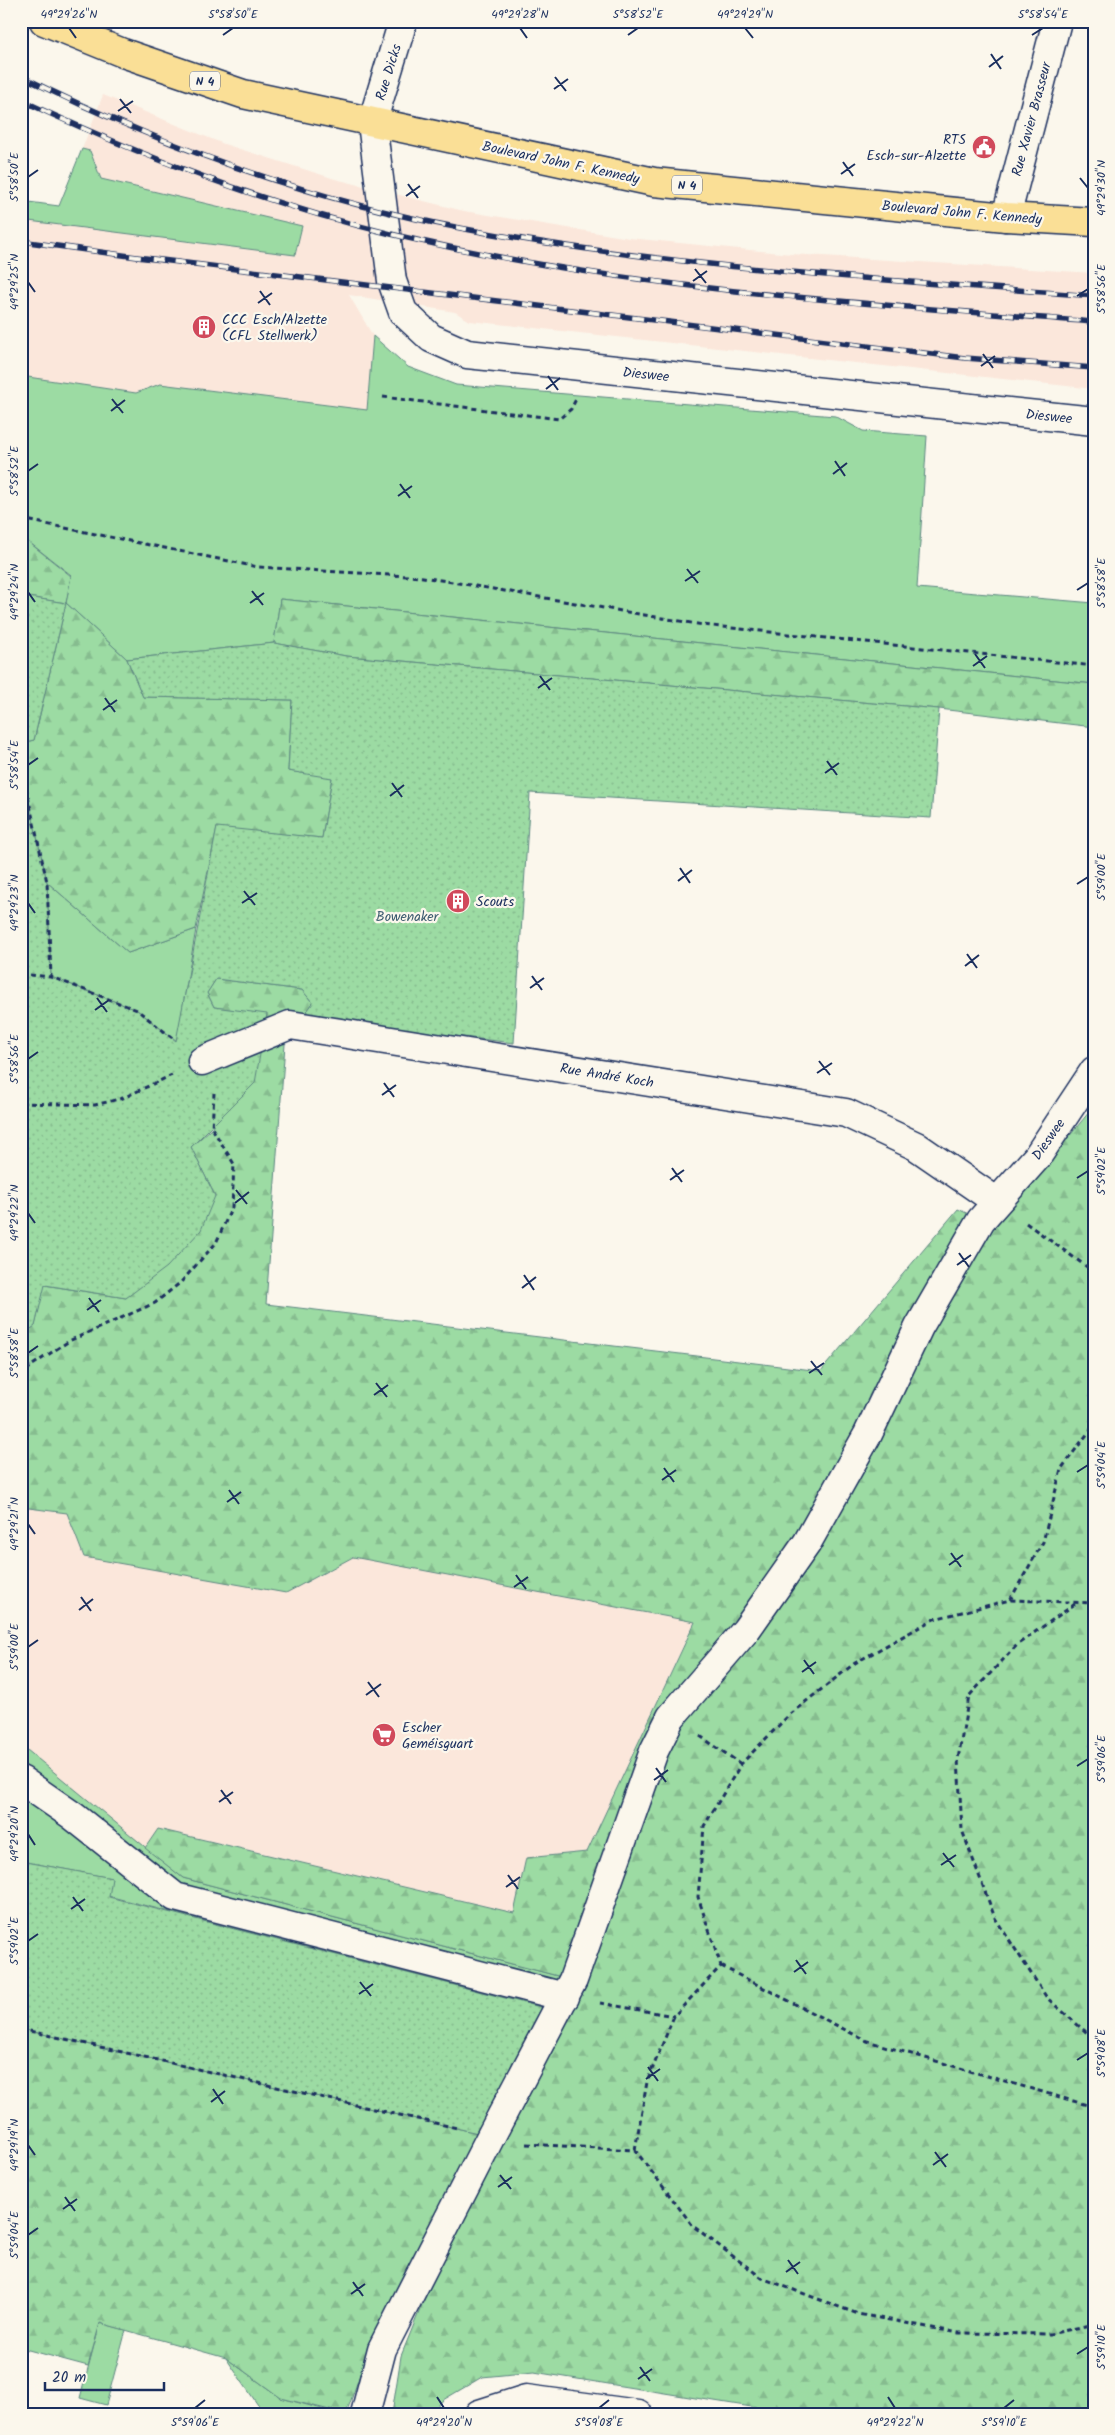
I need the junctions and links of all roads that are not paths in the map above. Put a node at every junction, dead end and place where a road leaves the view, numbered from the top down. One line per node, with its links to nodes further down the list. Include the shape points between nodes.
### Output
1 (44, 21): 4 (main road, Boulevard John F. Kennedy / N 4, via 123,53 244,94)
2 (403, 21): 4 (street, Rue Dicks)
3 (1057, 21): 5 (street, Rue Xavier Brasseur)
4 (372, 123): 5 (main road, Boulevard John F. Kennedy / N 4, via 654,182); 7 (street, Dieswee, via 392,280 403,312 431,338 467,354)
5 (1006, 217): 6 (main road, Boulevard John F. Kennedy / N 4)
6 (1094, 222)
7 (1094, 421)
8 (202, 1061): 10 (street, Rue André Koch, via 290,1025 846,1113 916,1146)
9 (1094, 1071): 10 (street, Dieswee, via 1037,1157)
10 (996, 1201): 12 (street, Dieswee, via 981,1220 919,1327 868,1434 807,1543 746,1630 671,1717 654,1751 574,1980)
11 (21, 1780): 12 (street, via 73,1816 175,1897)
12 (565, 1997): 13 (street, Dieswee, via 382,2349)
13 (365, 2414)
14 (479, 2414): 15 (street, via 526,2399)
15 (638, 2414)

